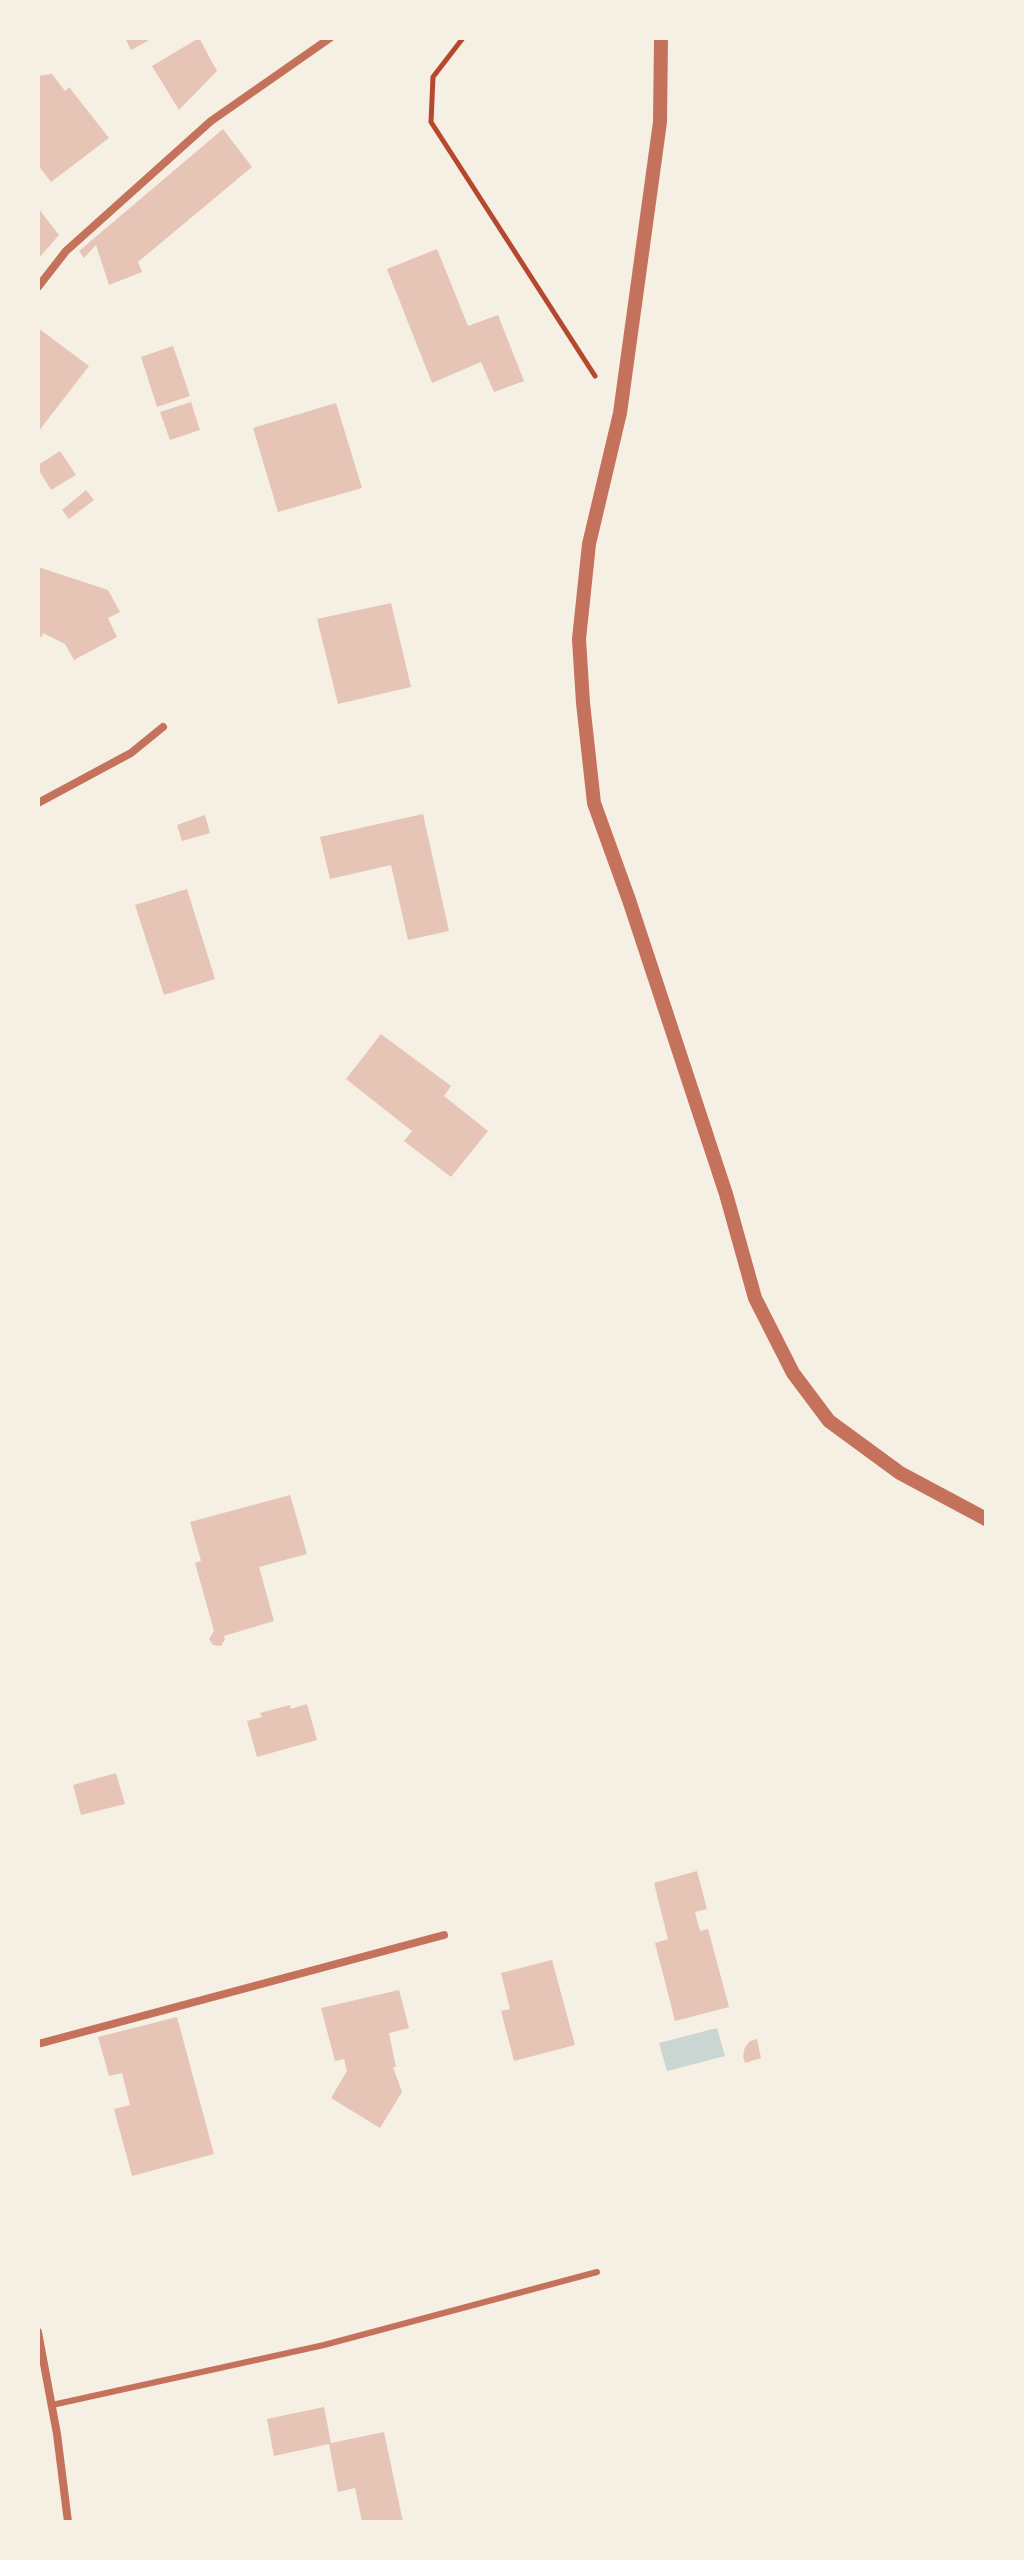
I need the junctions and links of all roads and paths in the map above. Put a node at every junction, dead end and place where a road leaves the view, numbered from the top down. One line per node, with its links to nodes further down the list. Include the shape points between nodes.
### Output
1 (330, 38): 4 (street, via 211,121 66,251)
2 (463, 38): 5 (path, via 433,77 431,122)
3 (661, 38): 5 (street, via 660,122)
4 (38, 287)
5 (620, 413): 8 (street, via 589,544 579,639 594,803 721,1179 755,1298 793,1373 829,1421 900,1473)
6 (163, 727): 7 (street, via 131,753)
7 (38, 803)
8 (986, 1519)
9 (444, 1935): 10 (street)
10 (38, 2044)
11 (597, 2272): 13 (lane, via 324,2345)
12 (38, 2332): 13 (street)
13 (52, 2405): 14 (street)
14 (68, 2522)

